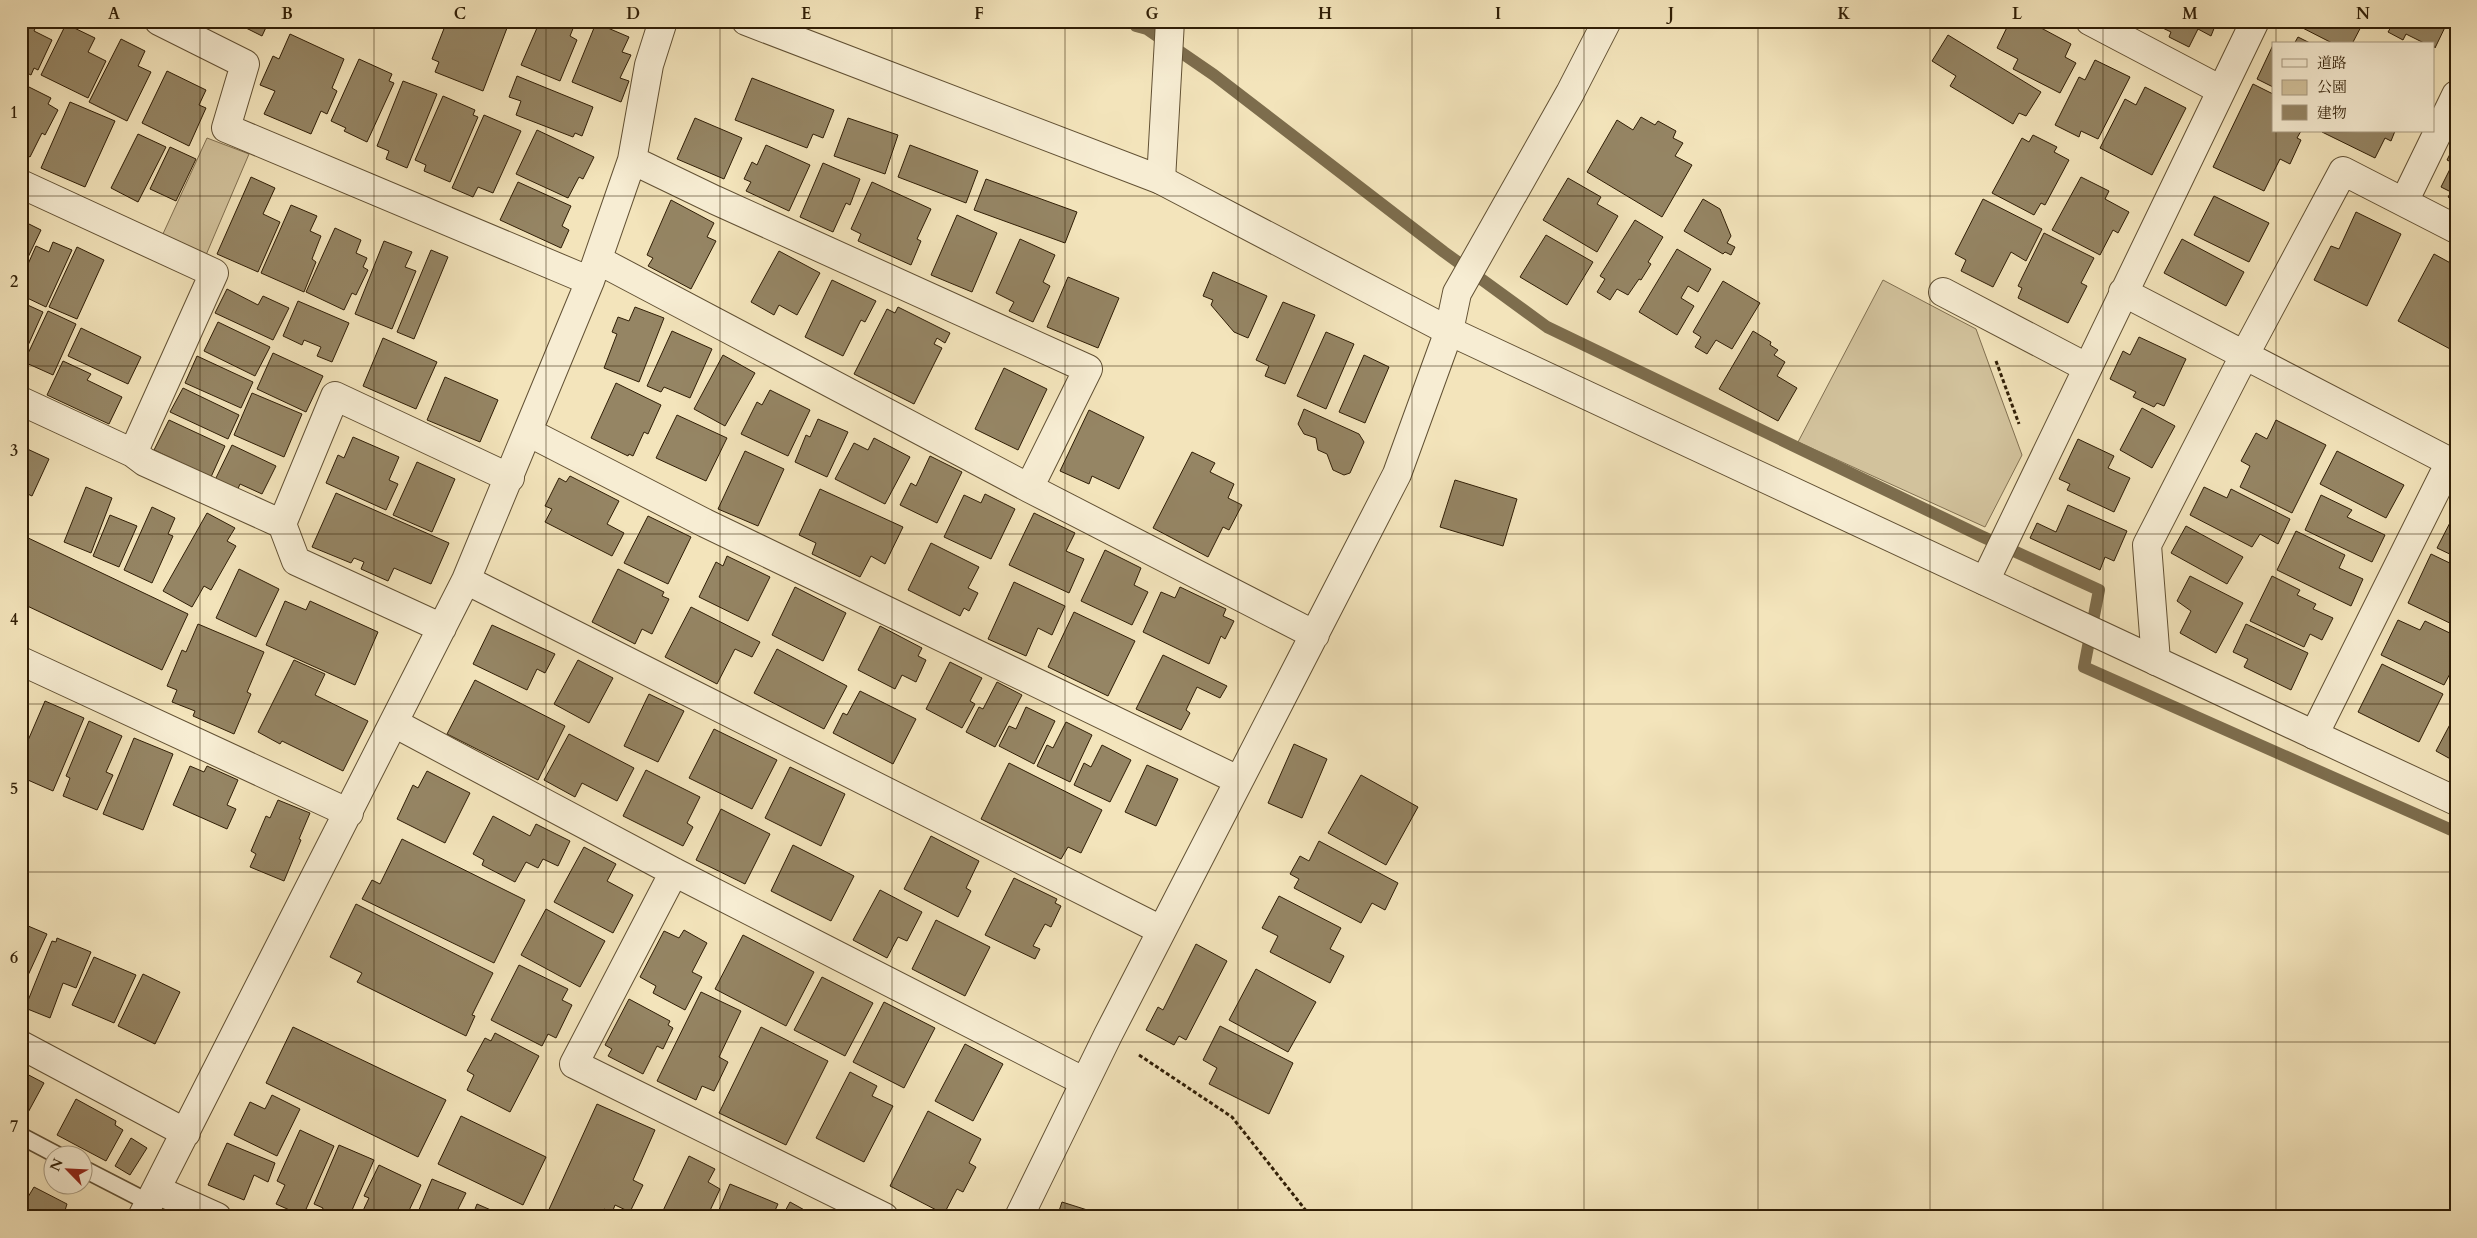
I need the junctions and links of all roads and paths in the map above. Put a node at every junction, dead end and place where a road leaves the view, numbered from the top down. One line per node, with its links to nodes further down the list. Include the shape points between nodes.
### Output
1 (159, 21): 15 (street, via 245,64 226,128)
2 (664, 21): 10 (street, via 649,66)
3 (746, 21): 11 (street)
4 (1170, 21): 11 (street)
5 (1607, 21): 19 (street, via 1457,294)
6 (2090, 21): 8 (street)
7 (2255, 21): 8 (street)
8 (2221, 90): 17 (street)
9 (2456, 95): 13 (street)
10 (632, 160): 15 (street); 28 (street, via 1088,369)
11 (1161, 180): 19 (street)
12 (21, 184): 24 (street, via 214,273)
13 (2404, 202): 14 (street); 20 (street, via 2343,171)
14 (2456, 229)
15 (594, 271): 23 (street); 28 (street)
16 (1943, 292): 18 (street)
17 (2123, 292): 20 (street); 21 (street)
18 (1977, 310): 21 (street); 26 (path)
19 (1449, 331): 30 (street); 33 (street, via 1397,474)
20 (2244, 356): 25 (street); 35 (street, via 2147,545)
21 (2086, 367): 26 (street)
22 (21, 401): 24 (street)
23 (528, 432): 27 (street); 38 (street, via 714,527)
24 (133, 453): 29 (street, via 145,462)
25 (2453, 463): 37 (street)
26 (2037, 471): 30 (street)
27 (510, 478): 29 (street, via 335,396); 31 (street)
28 (1029, 488): 33 (street)
29 (282, 524): 32 (street, via 296,561)
30 (1987, 576): 35 (street)
31 (466, 580): 32 (street); 42 (street)
32 (442, 628): 36 (street)
33 (1315, 635): 38 (street)
34 (21, 661): 40 (street)
35 (2156, 661): 37 (street)
36 (394, 723): 40 (street); 41 (street)
37 (2314, 735): 39 (street)
38 (1238, 780): 42 (street)
39 (2456, 801)
40 (349, 813): 46 (street)
41 (674, 872): 45 (street); 52 (street, via 574,1064)
42 (1161, 930): 43 (street)
43 (1108, 1035): 45 (street); 54 (path, via 1232,1117)
44 (21, 1045): 46 (street)
45 (1085, 1082): 53 (street)
46 (186, 1133): 50 (street)
47 (21, 1136): 48 (lane)
48 (42, 1147)
49 (92, 1173): 50 (lane)
50 (150, 1203): 51 (street)
51 (217, 1217)
52 (884, 1217)
53 (1019, 1217)
54 (1311, 1217)

